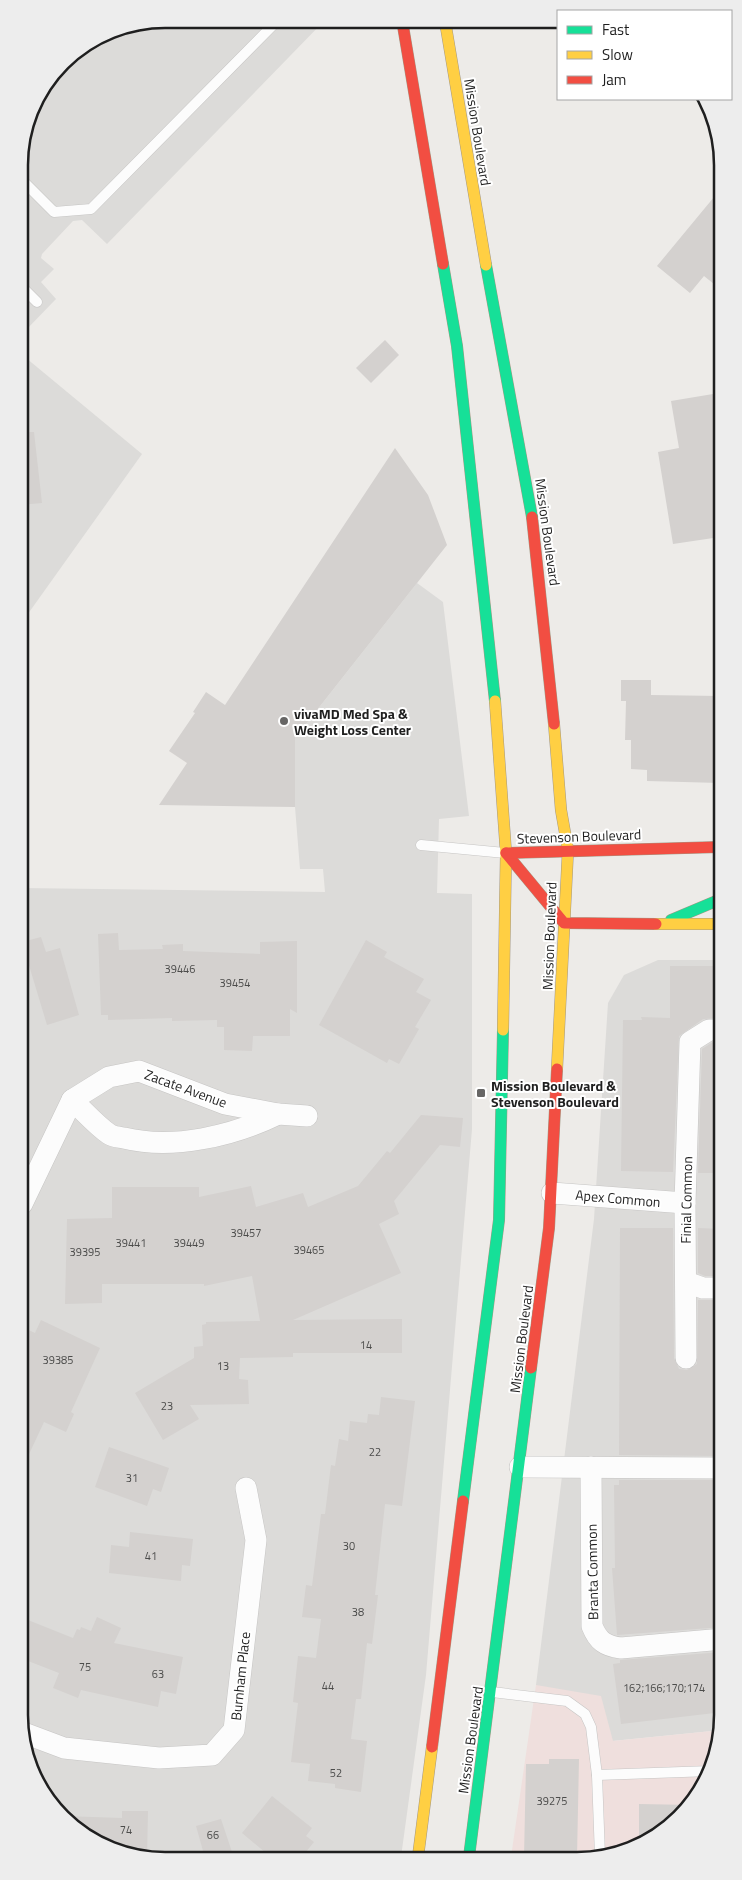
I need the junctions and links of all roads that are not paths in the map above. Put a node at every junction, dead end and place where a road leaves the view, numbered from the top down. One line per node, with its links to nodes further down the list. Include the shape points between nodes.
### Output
1 (272, 27): 4 (lane, via 91,209 54,212)
2 (403, 27): 10 (main road, via 457,346 492,656)
3 (446, 27): 9 (main road, Mission Boulevard, via 530,502 547,645 561,810)
4 (28, 186)
5 (28, 292): 6 (lane)
6 (37, 302)
7 (421, 845): 10 (lane)
8 (714, 848): 9 (main road, Stevenson Boulevard)
9 (568, 850): 10 (main road, Stevenson Boulevard); 12 (main road, Mission Boulevard)
10 (506, 853): 12 (main road, Stevenson Boulevard); 35 (main road, via 499,1220)
11 (714, 902): 13 (main road, via 678,918)
12 (564, 923): 13 (main road); 20 (main road, Mission Boulevard)
13 (652, 924): 14 (main road)
14 (714, 924)
15 (714, 1030): 21 (street, Finial Common, via 690,1042)
16 (72, 1100): 17 (street, Zacate Avenue, via 109,1076 138,1071 224,1104); 17 (street, Zacate Avenue, via 110,1135 139,1142 174,1143 211,1136 259,1124); 19 (street)
17 (278, 1114): 18 (street, Zacate Avenue)
18 (306, 1116)
19 (28, 1192)
20 (552, 1193): 21 (street, Apex Common); 25 (main road, Mission Boulevard)
21 (685, 1204): 22 (street, Finial Common)
22 (686, 1282): 23 (street); 24 (street, Finial Common)
23 (714, 1288)
24 (686, 1358)
25 (520, 1467): 26 (street); 30 (main road, Mission Boulevard)
26 (591, 1467): 27 (street); 29 (street, Branta Common, via 592,1626 597,1638 608,1647 621,1648)
27 (714, 1468)
28 (246, 1488): 31 (street, Burnham Place, via 256,1540 234,1730 212,1755 159,1758 64,1748)
29 (714, 1640)
30 (492, 1692): 33 (lane, via 566,1701 578,1707 591,1727); 36 (main road, Mission Boulevard)
31 (29, 1735)
32 (702, 1770): 33 (lane)
33 (597, 1775): 34 (lane)
34 (600, 1850)
35 (419, 1852)
36 (470, 1852)

